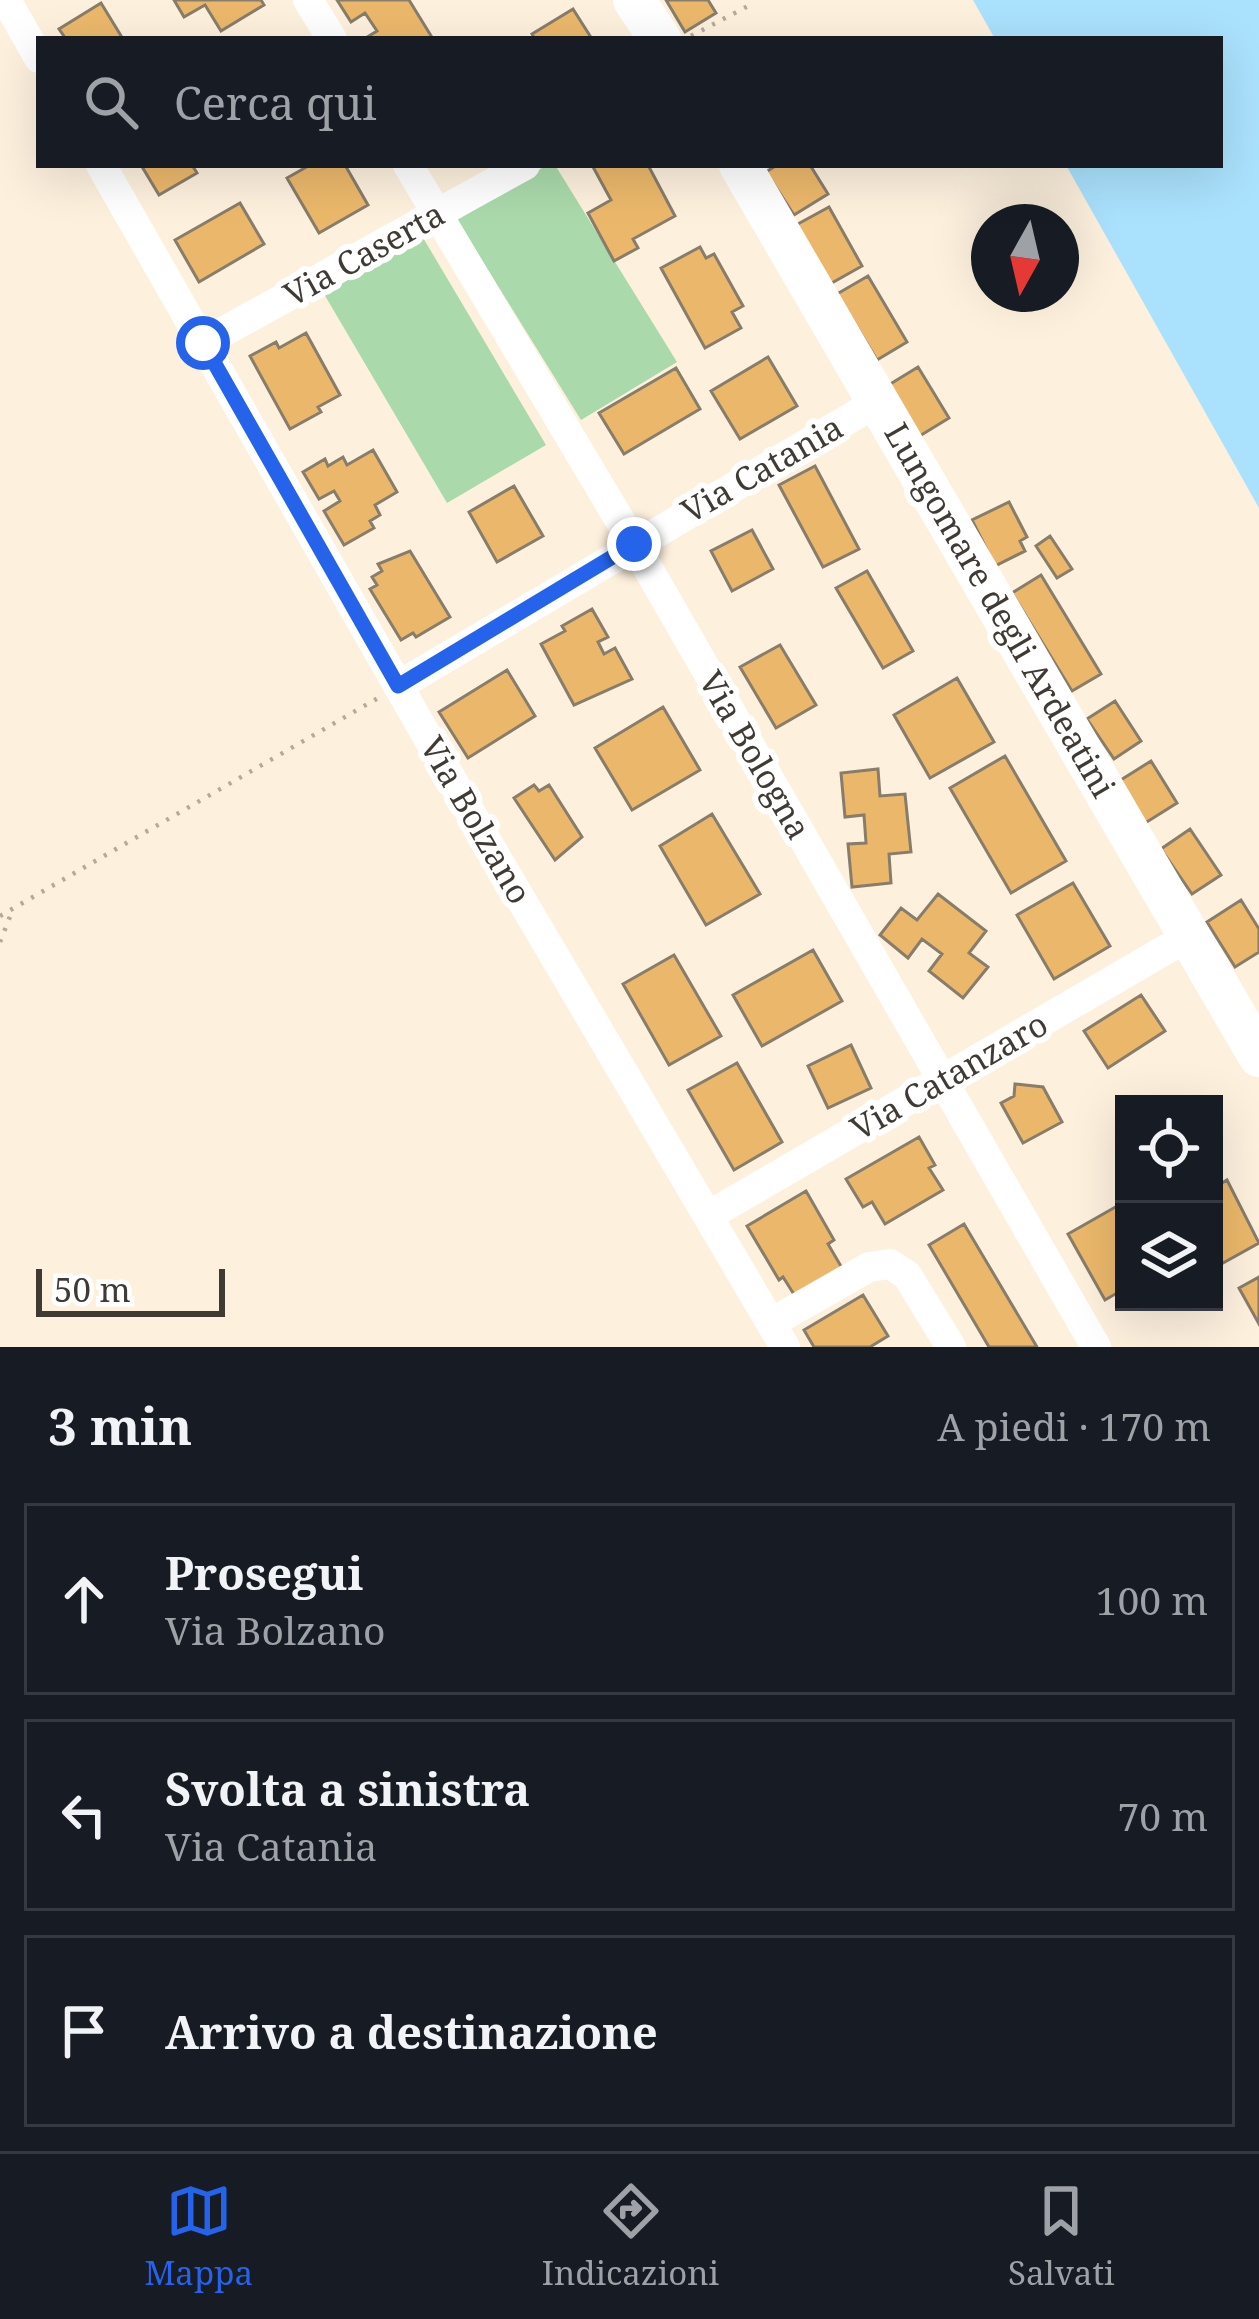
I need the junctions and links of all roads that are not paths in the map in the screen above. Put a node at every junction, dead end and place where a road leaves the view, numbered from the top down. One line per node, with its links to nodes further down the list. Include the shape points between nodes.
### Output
1 (5, 0): 6 (street)
2 (308, 0): 4 (street)
3 (634, 0): 5 (main road)
4 (330, 36)
5 (657, 36)
6 (36, 53)
7 (102, 168): 12 (street, Via Bolzano)
8 (410, 168): 11 (street, Via Bologna)
9 (520, 168): 11 (street, Via Caserta)
10 (742, 168): 13 (main road, Lungomare degli Ardeatini)
11 (438, 214): 12 (street, Via Caserta); 14 (street, Via Bologna)
12 (203, 343): 15 (street, Via Bolzano)
13 (879, 401): 14 (street, Via Catania); 16 (main road, Lungomare degli Ardeatini)
14 (634, 544): 15 (street, Via Catania); 18 (street, Via Bologna)
15 (398, 686): 19 (street, Via Bolzano)
16 (1189, 936): 17 (main road, Lungomare degli Ardeatini); 18 (street, Via Catanzaro)
17 (1259, 1056)
18 (941, 1081): 19 (street, Via Catanzaro); 22 (street, Via Bologna)
19 (708, 1216): 20 (street, Via Bolzano)
20 (778, 1335): 21 (street, via 869,1267 890,1264 907,1275)
21 (951, 1347)
22 (1096, 1347)

